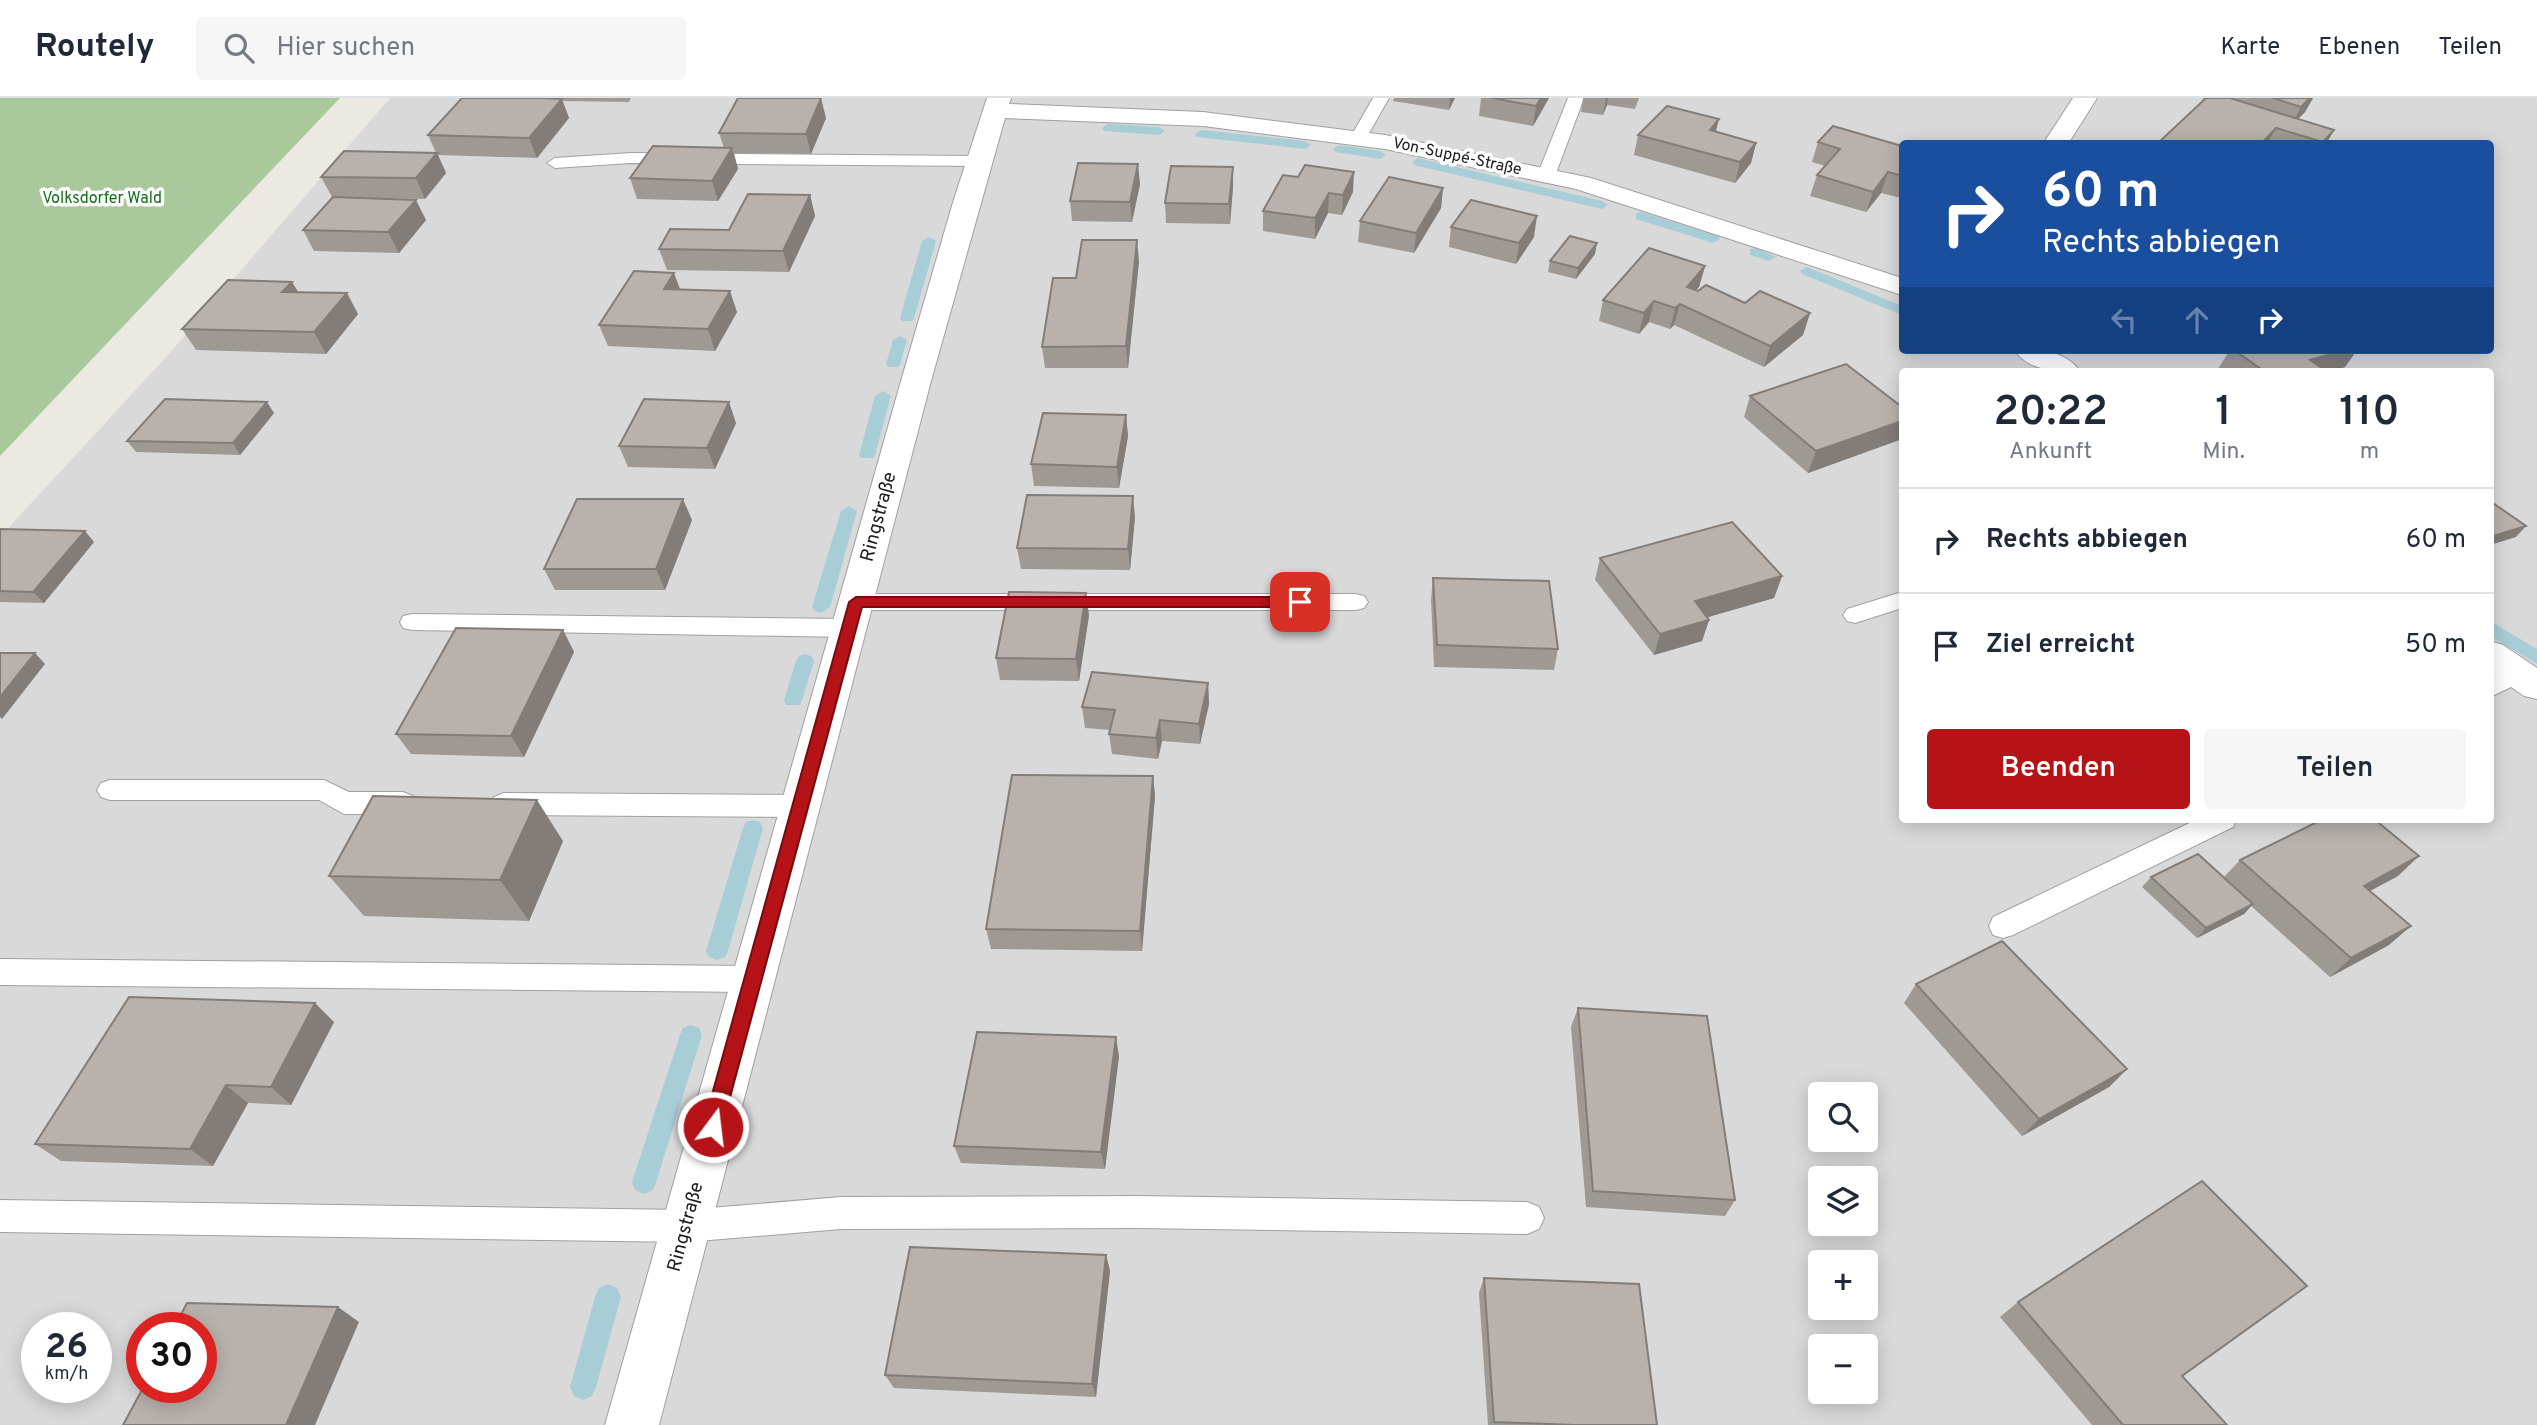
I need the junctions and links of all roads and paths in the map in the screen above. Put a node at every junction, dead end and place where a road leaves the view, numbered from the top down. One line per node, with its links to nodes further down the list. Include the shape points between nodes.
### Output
1 (1381, 98): 5 (lane)
2 (1577, 98): 9 (lane)
3 (2085, 98): 6 (street)
4 (997, 104): 5 (street, Von-Suppé-Straße, via 1203,119); 7 (street, Ringstraße)
5 (1358, 138): 9 (street, Von-Suppé-Straße)
6 (2057, 140)
7 (979, 161): 8 (lane, via 631,158); 15 (street, Ringstraße)
8 (555, 163)
9 (1545, 176): 10 (street, Von-Suppé-Straße, via 1582,183)
10 (1899, 286)
11 (2036, 354): 12 (street)
12 (2059, 368)
13 (1899, 601): 16 (lane)
14 (1356, 602): 15 (lane)
15 (853, 615): 17 (lane); 21 (street, Ringstraße)
16 (1855, 615)
17 (412, 622)
18 (110, 790): 19 (lane, via 324,790 344,803)
19 (427, 803)
20 (482, 804): 21 (lane)
21 (800, 806): 25 (street, Ringstraße)
22 (2215, 823): 23 (lane)
23 (2003, 926)
24 (0, 972): 25 (lane)
25 (753, 979): 28 (street, Ringstraße)
26 (0, 1216): 28 (lane)
27 (1527, 1218): 28 (lane, via 841,1213)
28 (686, 1226): 29 (street, Ringstraße)
29 (632, 1425)

